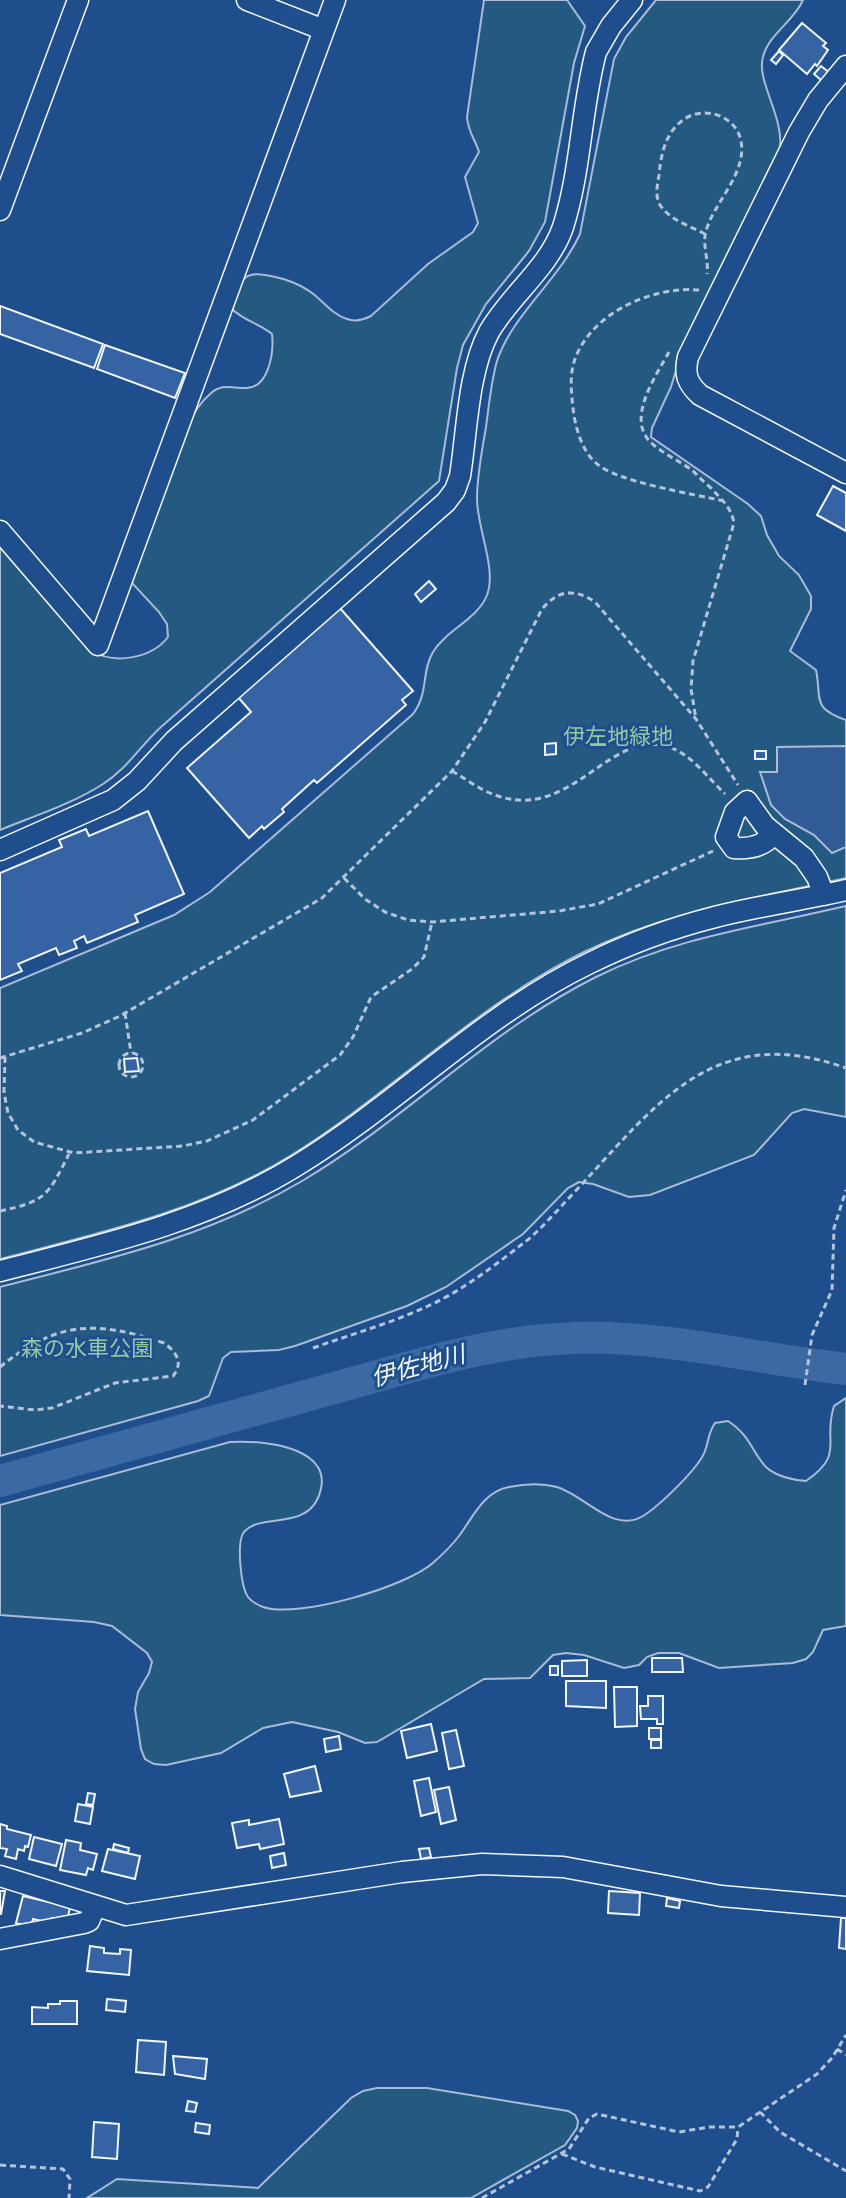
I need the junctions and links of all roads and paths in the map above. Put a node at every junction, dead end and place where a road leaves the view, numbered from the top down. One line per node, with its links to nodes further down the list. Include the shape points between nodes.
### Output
1 (78, 0): 7 (street)
2 (247, 0): 5 (street)
3 (335, 0): 5 (street)
4 (632, 0): 17 (street, via 596,52 563,228 481,352 455,490 113,800)
5 (324, 30): 11 (street, via 98,645)
6 (846, 66): 9 (street, via 799,132 685,371 689,385 700,395)
7 (0, 210)
8 (702, 290): 10 (path, via 646,295 598,326 576,356 572,405 588,454 608,471)
9 (846, 473)
10 (724, 501)
11 (0, 531)
12 (452, 771): 13 (path, via 485,722 542,609 566,591 595,602 696,719); 14 (path, via 495,795 534,800 572,787 639,745 655,744 686,757); 18 (path)
13 (737, 785)
14 (738, 807): 15 (street, via 747,801); 16 (street, via 727,830)
15 (773, 834): 16 (street, via 757,846); 20 (street, via 804,858)
16 (728, 844): 21 (path, via 598,904)
17 (0, 850)
18 (344, 878): 21 (path, via 385,912); 22 (path, via 297,914)
19 (846, 890): 20 (street)
20 (824, 895): 29 (street, via 715,917 591,962 514,1005 337,1139 250,1191 157,1230)
21 (432, 922): 26 (path, via 424,957 371,997 348,1047 253,1120 183,1146)
22 (125, 1013): 23 (path); 24 (path)
23 (131, 1053): 23 (path, via 144,1064 133,1077 119,1066)
24 (3, 1058): 26 (path, via 8,1113 18,1130 34,1142)
25 (846, 1068): 30 (path, via 817,1057 762,1054 689,1078 513,1251 431,1305)
26 (69, 1152): 28 (path, via 40,1200)
27 (846, 1190): 32 (path, via 834,1228 832,1290 812,1335)
28 (0, 1211)
29 (0, 1271)
30 (313, 1348)
31 (0, 1367): 33 (path, via 45,1336 92,1327 164,1343 179,1360 173,1376 115,1383 52,1408)
32 (805, 1385)
33 (0, 1406)
34 (0, 1876): 35 (street)
35 (95, 1907): 36 (street, via 135,1915 402,1872 521,1864 721,1896); 37 (street, via 84,1923)
36 (846, 1907)
37 (0, 1939)
38 (846, 2035): 39 (path)
39 (837, 2049): 40 (path); 41 (path, via 817,2074)
40 (846, 2055)
41 (760, 2112): 42 (path); 45 (path, via 780,2132)
42 (738, 2127): 43 (path, via 679,2132 597,2114); 43 (path, via 737,2139 708,2187 700,2191 595,2167)
43 (562, 2154): 47 (path)
44 (0, 2165): 46 (path, via 63,2169 70,2179)
45 (846, 2171)
46 (69, 2198)
47 (482, 2198)

